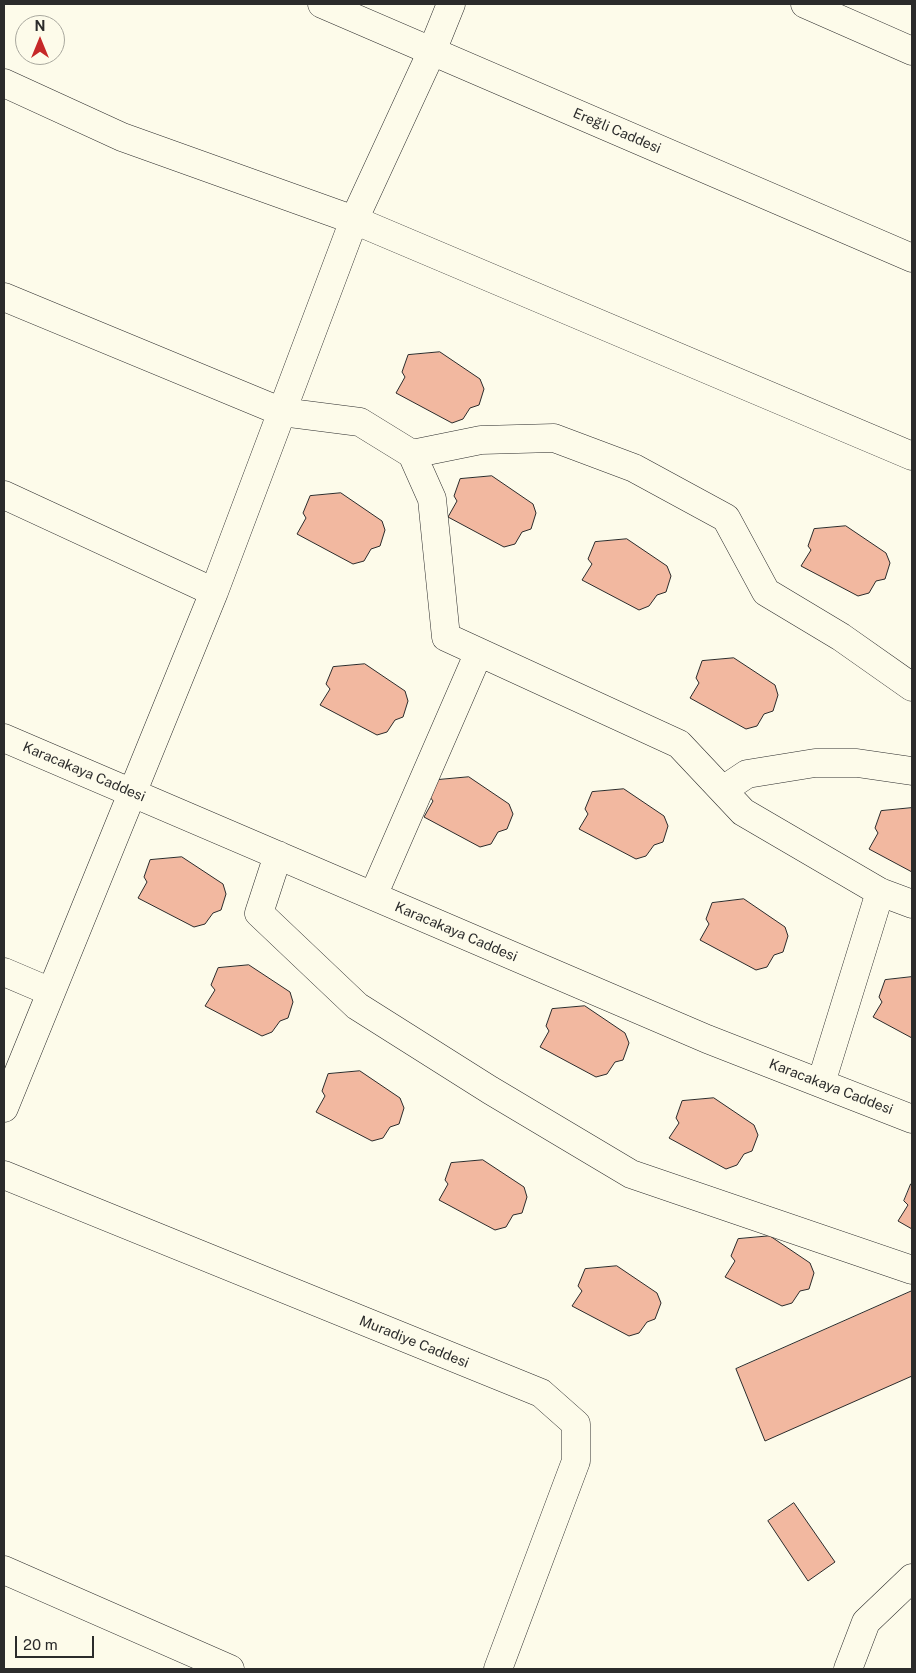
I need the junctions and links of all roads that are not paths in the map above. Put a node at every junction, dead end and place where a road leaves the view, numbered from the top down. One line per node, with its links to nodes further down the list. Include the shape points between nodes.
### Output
1 (322, 4): 4 (street, Ereğli Caddesi)
2 (451, 4): 4 (street)
3 (805, 4): 5 (street)
4 (432, 51): 7 (street); 8 (street, Ereğli Caddesi)
5 (912, 51)
6 (4, 83): 7 (street, via 122,137)
7 (354, 220): 10 (street); 12 (street)
8 (912, 258)
9 (4, 297): 10 (street)
10 (282, 412): 11 (street, via 360,422); 14 (street)
11 (412, 454): 15 (street, via 432,499 446,637); 16 (street, via 481,440 554,438 634,468 726,518 766,592 841,637)
12 (912, 456)
13 (4, 495): 14 (street)
14 (214, 592): 20 (street)
15 (479, 652): 19 (street, via 679,744); 23 (street)
16 (912, 687)
17 (4, 738): 20 (street, Karacakaya Caddesi)
18 (912, 771): 19 (street, via 857,763 815,763 747,774)
19 (723, 790): 22 (street, via 743,812)
20 (132, 793): 21 (street, Karacakaya Caddesi); 26 (street)
21 (278, 856): 23 (street, Karacakaya Caddesi); 31 (street, via 259,913 358,1006 631,1174)
22 (880, 892): 24 (street); 27 (street)
23 (373, 896): 27 (street, Karacakaya Caddesi, via 707,1040)
24 (912, 904)
25 (4, 972): 26 (street)
26 (51, 992): 28 (street)
27 (821, 1083): 29 (street, Karacakaya Caddesi)
28 (4, 1108)
29 (912, 1119)
30 (4, 1175): 35 (street, Muradiye Caddesi, via 541,1393 576,1424 576,1461)
31 (912, 1270)
32 (4, 1570): 34 (street)
33 (912, 1578): 36 (street, via 866,1622)
34 (230, 1669)
35 (498, 1669)
36 (848, 1669)

